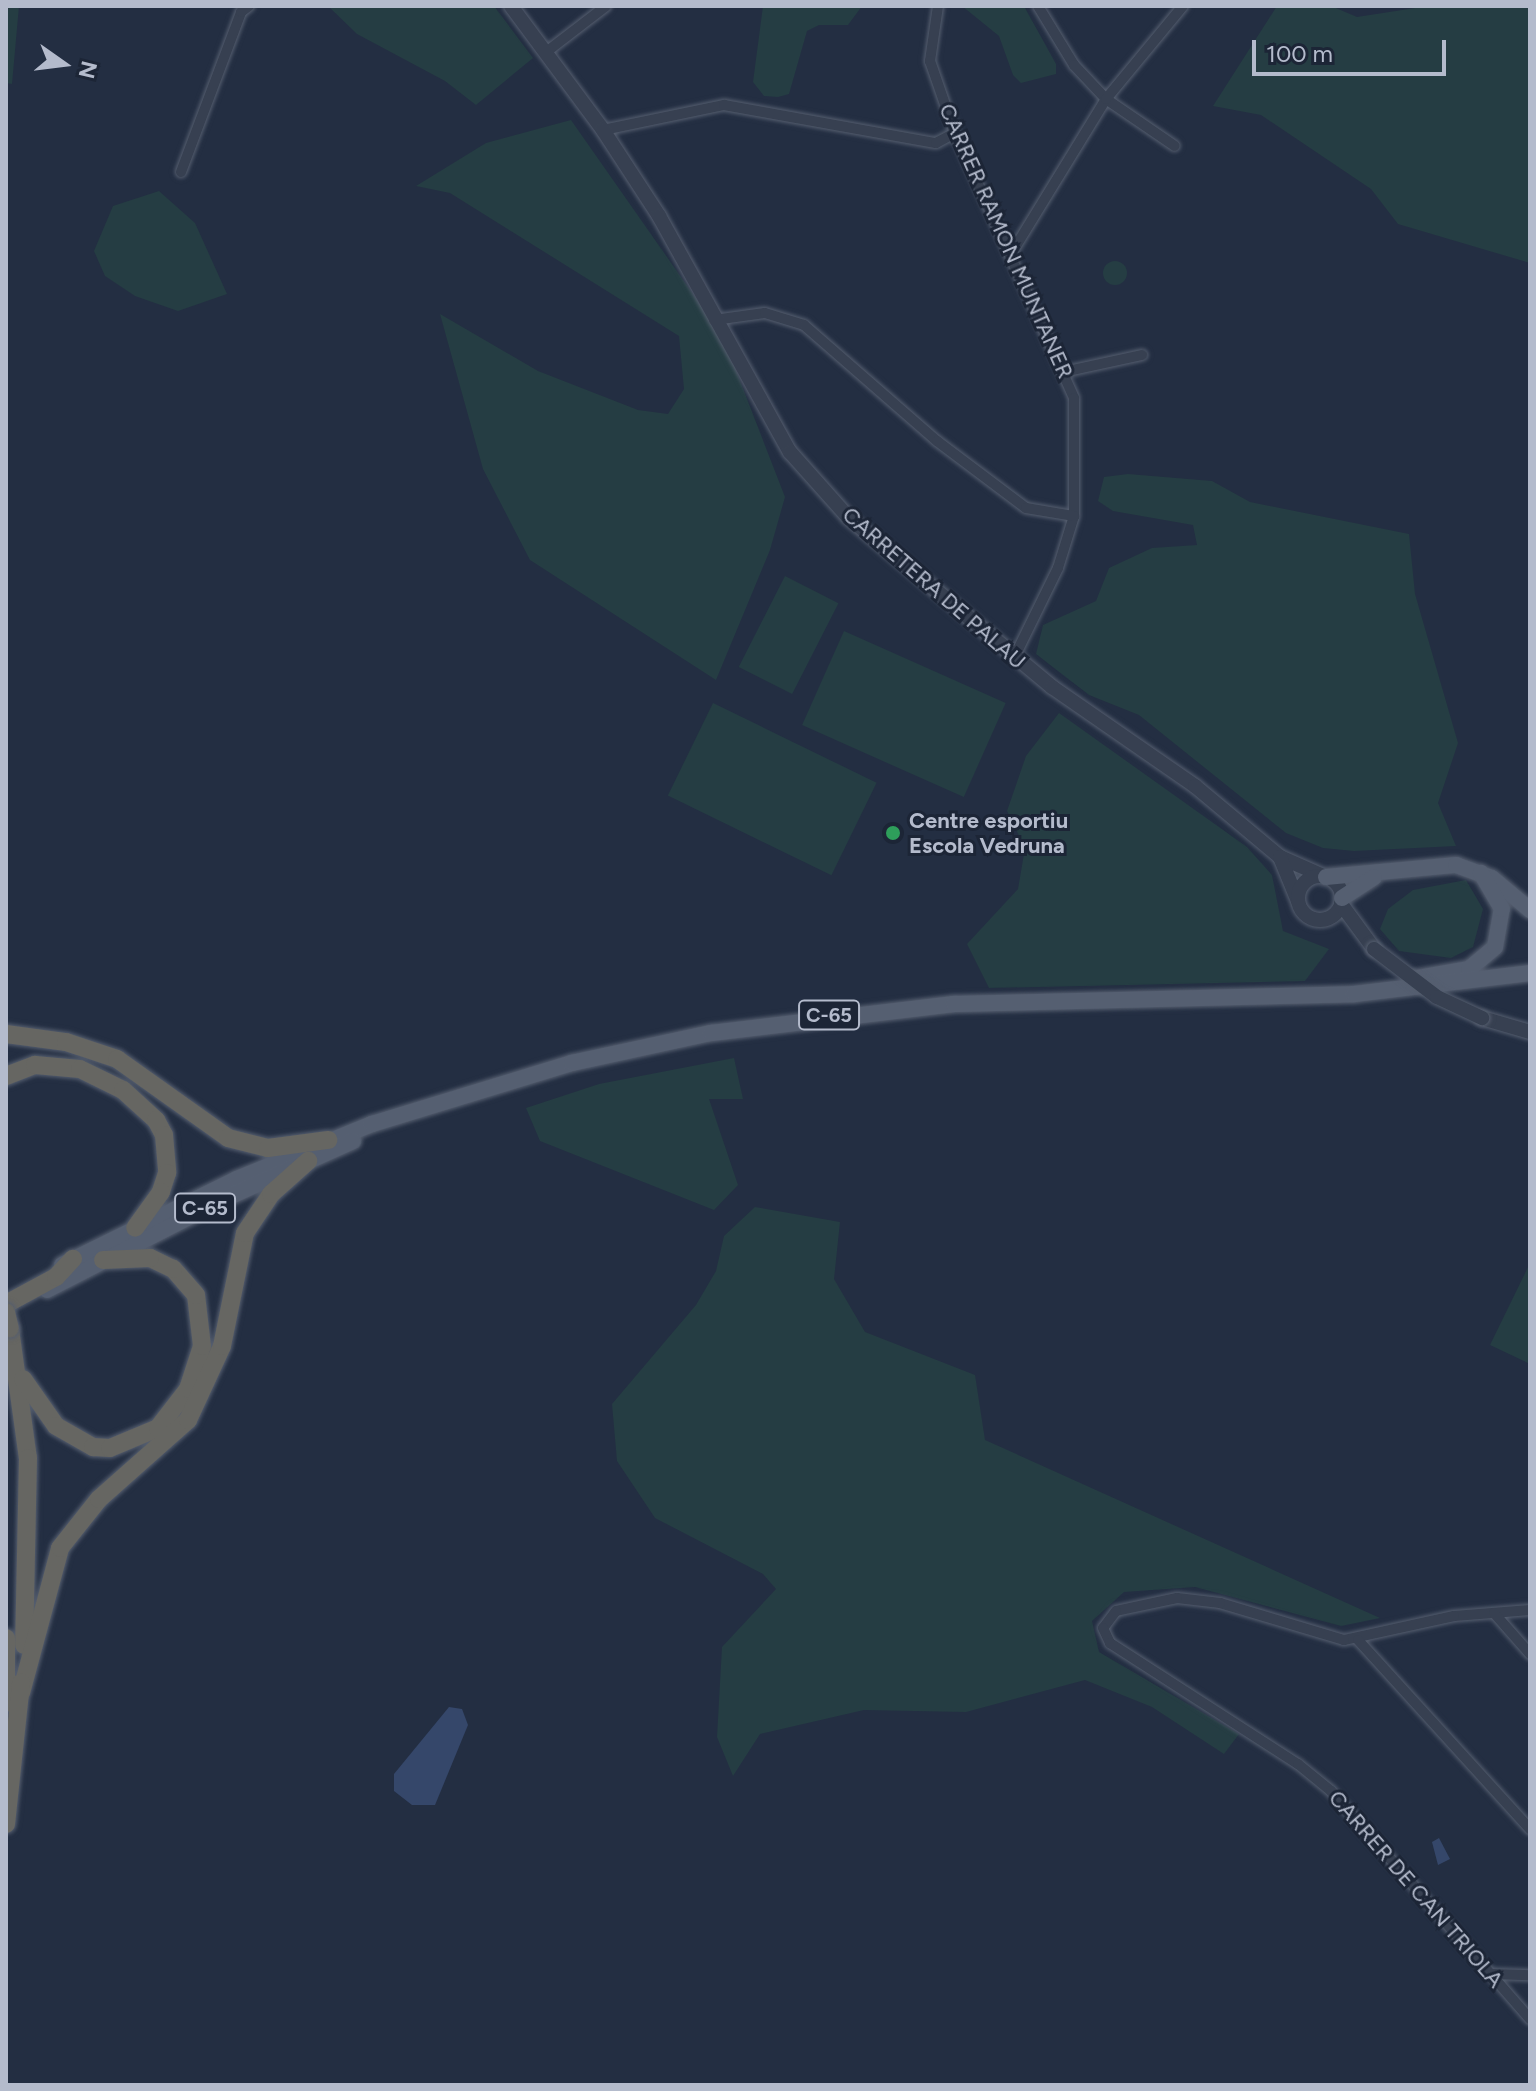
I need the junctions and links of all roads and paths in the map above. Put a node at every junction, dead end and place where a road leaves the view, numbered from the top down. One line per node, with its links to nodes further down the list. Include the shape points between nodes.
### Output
1 (249, 6): 12 (street, via 241,12)
2 (511, 6): 7 (street, CARRETERA DE PALAU)
3 (606, 6): 7 (street)
4 (938, 6): 10 (street, CARRER RAMON MUNTANER, via 930,61)
5 (1038, 6): 8 (street, via 1074,65)
6 (1183, 6): 8 (street)
7 (545, 53): 9 (street, CARRETERA DE PALAU)
8 (1106, 99): 11 (street); 13 (street)
9 (603, 130): 10 (street, via 724,105 936,143); 14 (street, CARRETERA DE PALAU, via 659,216)
10 (955, 133): 13 (street, CARRER RAMON MUNTANER)
11 (1175, 146)
12 (181, 172)
13 (1011, 254): 16 (street, CARRER RAMON MUNTANER)
14 (714, 320): 17 (street, via 765,313 804,325 937,441 1026,508); 18 (street, CARRETERA DE PALAU, via 790,452 838,506)
15 (1142, 355): 16 (street)
16 (1063, 372): 17 (street, CARRER RAMON MUNTANER, via 1074,398)
17 (1074, 516): 18 (street, CARRER RAMON MUNTANER, via 1058,568)
18 (1014, 658): 19 (street, CARRETERA DE PALAU, via 1206,795)
19 (1280, 857): 22 (street, CARRETERA DE PALAU); 23 (street, CARRETERA DE PALAU)
20 (1383, 873): 21 (main road, via 1449,864); 22 (main road); 24 (main road)
21 (1481, 873): 25 (main road); 29 (main road, via 1498,898 1503,920 1498,942 1480,964 1410,980 1346,984)
22 (1325, 877): 23 (street, via 1306,881); 24 (street, via 1338,886)
23 (1298, 901): 26 (street, via 1304,914)
24 (1342, 901): 26 (street, via 1335,915); 27 (street)
25 (1530, 910)
26 (1322, 920): 27 (street)
27 (1356, 931): 30 (street, bridge, via 1437,997)
28 (1530, 973): 29 (main road, C-65)
29 (1314, 995): 33 (main road, C-65, via 954,1004 804,1018 612,1054)
30 (1530, 1032)
31 (6, 1034): 34 (highway, via 66,1042 117,1059 210,1128 248,1144 268,1148)
32 (6, 1076): 36 (highway, via 35,1065 80,1069 123,1090 149,1112 164,1135 167,1173 161,1192)
33 (409, 1114): 34 (main road, C-65); 35 (main road, C-65)
34 (328, 1140): 36 (main road, C-65)
35 (308, 1161): 38 (main road, C-65); 48 (highway, via 271,1194 245,1233 214,1374 188,1420 99,1499 60,1548)
36 (135, 1228): 37 (main road, C-65)
37 (73, 1259): 39 (main road, C-65); 40 (highway, via 56,1277)
38 (103, 1260): 41 (main road, C-65); 42 (highway, via 150,1258 173,1269 196,1295 202,1346 188,1389 172,1413 143,1439 93,1447 56,1426)
39 (6, 1296)
40 (6, 1304)
41 (7, 1318): 42 (highway)
42 (17, 1370): 48 (highway, via 30,1511)
43 (1530, 1610): 44 (street)
44 (1494, 1613): 46 (street, via 1454,1616); 47 (street)
45 (6, 1638): 48 (highway)
46 (1358, 1640): 50 (street); 51 (street, CARRER DE CAN TRIOLA, via 1220,1603 1177,1598 1116,1611 1103,1628 1110,1643 1298,1764 1331,1791)
47 (1530, 1654)
48 (13, 1698): 49 (highway)
49 (6, 1824)
50 (1530, 1829)
51 (1493, 1974): 52 (street); 53 (street, CARRER DE CAN TRIOLA)
52 (1530, 1975)
53 (1530, 2019)

